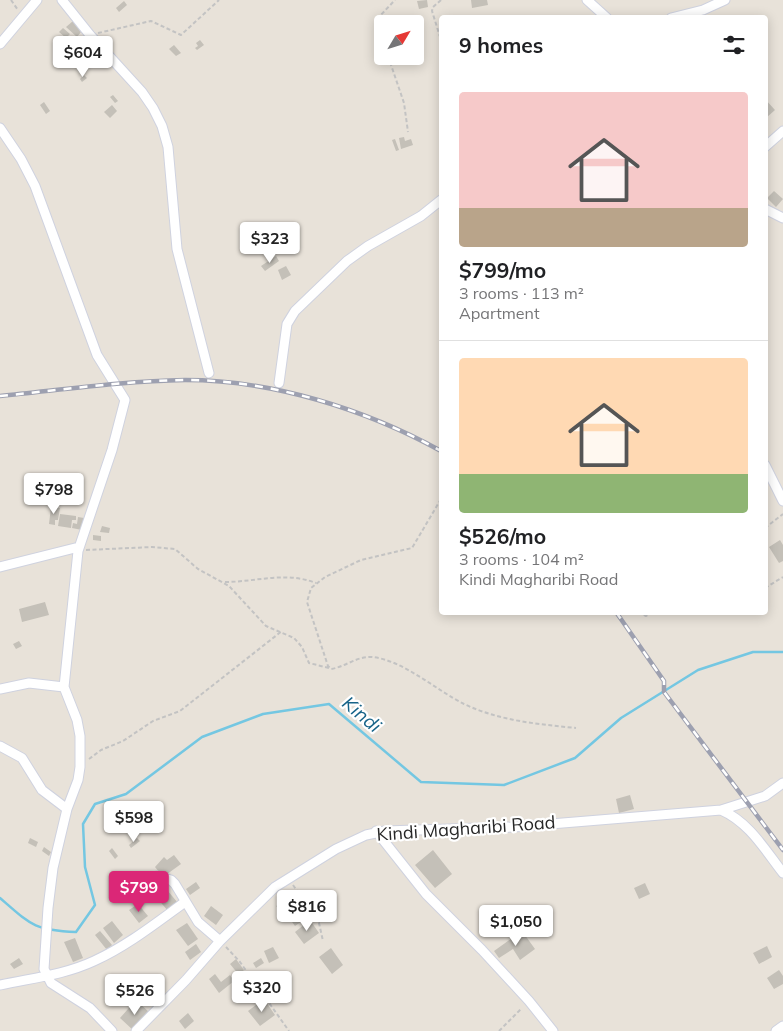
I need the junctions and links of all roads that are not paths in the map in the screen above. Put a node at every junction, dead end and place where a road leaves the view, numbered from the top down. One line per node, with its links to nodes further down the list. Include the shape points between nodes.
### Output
1 (37, 0): 7 (street)
2 (62, 0): 14 (street, via 142,92 162,126 168,147 177,249)
3 (587, 0): 5 (street)
4 (725, 0): 6 (street)
5 (604, 15)
6 (683, 15)
7 (0, 44)
8 (0, 128): 18 (street, via 35,186 97,355 124,400 112,450)
9 (783, 131): 10 (street)
10 (768, 144)
11 (439, 202): 15 (street, via 347,261 295,311 288,324)
12 (768, 210): 13 (street)
13 (783, 218)
14 (209, 373)
15 (279, 383)
16 (768, 471): 17 (street)
17 (783, 501)
18 (79, 549): 19 (street); 20 (street)
19 (0, 567)
20 (64, 687): 21 (street, via 29,683); 24 (street, via 80,736 78,780)
21 (0, 689)
22 (0, 746): 24 (street, via 22,758 42,790)
23 (783, 784): 25 (street, Kindi Magharibi Road, via 749,803)
24 (67, 809): 31 (street, via 48,908 44,969)
25 (721, 810): 26 (street, Kindi Magharibi Road, via 514,827); 27 (street, via 736,817 749,830)
26 (376, 831): 30 (street, Kindi Magharibi Road, via 336,849 275,887); 36 (street, via 426,894 529,1001)
27 (783, 873)
28 (157, 876): 29 (street, via 171,880)
29 (185, 902): 30 (street, via 198,922); 31 (street, via 134,938 93,961)
30 (220, 941): 35 (street, Kindi Magharibi Road)
31 (47, 977): 32 (street); 34 (street, via 51,983 90,1008)
32 (0, 985)
33 (783, 1026): 37 (street)
34 (112, 1031)
35 (136, 1031)
36 (553, 1031)
37 (776, 1031)

